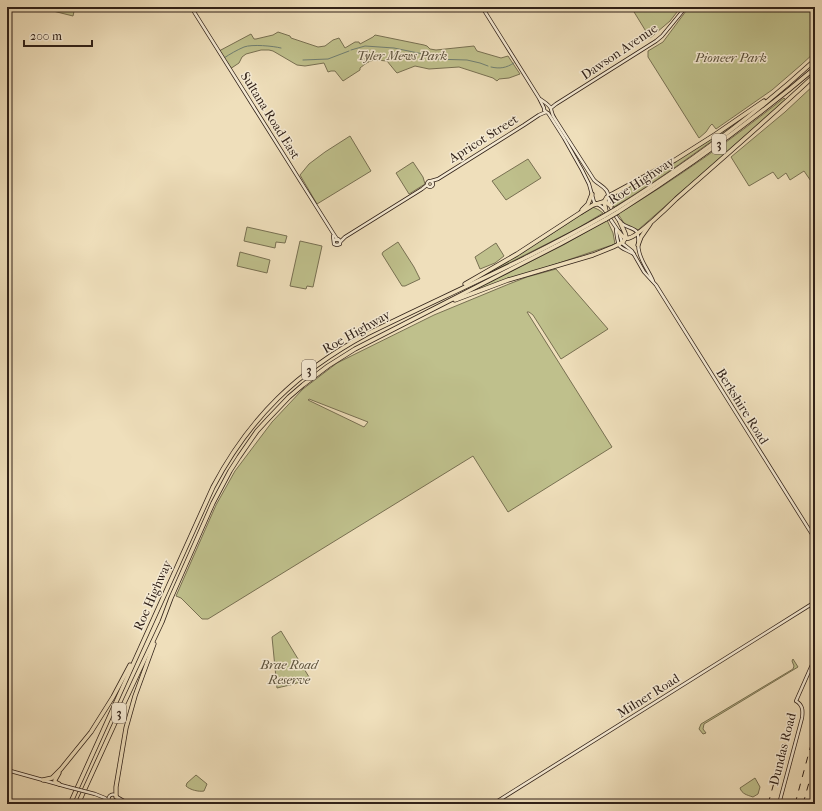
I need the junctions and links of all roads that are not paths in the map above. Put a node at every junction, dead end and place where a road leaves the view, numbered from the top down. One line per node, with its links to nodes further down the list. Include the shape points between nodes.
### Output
1 (191, 7): 26 (main road, Sultana Road East)
2 (482, 7): 8 (main road)
3 (686, 7): 8 (main road, Dawson Avenue, via 656,41)
4 (815, 60): 7 (highway, Roe Highway / 3)
5 (815, 68): 16 (highway, Roe Highway / 3, via 732,134 676,174)
6 (815, 75): 20 (highway)
7 (777, 93): 10 (highway, via 658,170); 16 (highway, Roe Highway / 3, via 729,132)
8 (548, 109): 9 (main road, via 593,179); 11 (main road, via 576,158); 26 (main road, Apricot Street, via 432,183 427,182 428,186)
9 (608, 192): 10 (highway); 12 (main road)
10 (617, 192): 12 (highway)
11 (592, 194): 14 (main road, via 592,200); 18 (highway)
12 (608, 196): 13 (highway); 15 (main road)
13 (604, 202): 14 (highway); 15 (highway); 17 (highway)
14 (596, 204): 17 (main road); 18 (highway)
15 (611, 206): 21 (main road)
16 (617, 210): 19 (highway, Roe Highway / 3, bridge)
17 (606, 211): 22 (main road)
18 (580, 213): 31 (highway)
19 (605, 217): 31 (highway, Roe Highway / 3); 32 (highway, Roe Highway / 3, via 560,244)
20 (652, 220): 24 (highway); 28 (highway)
21 (620, 222): 24 (main road); 25 (highway)
22 (615, 227): 23 (main road); 27 (main road, via 617,241)
23 (619, 232): 25 (highway); 27 (main road)
24 (637, 233): 25 (highway); 28 (main road, Berkshire Road)
25 (626, 238): 27 (highway)
26 (338, 240)
27 (621, 245): 29 (main road); 29 (main road, Berkshire Road, via 631,249); 32 (highway, via 508,280)
28 (638, 246): 30 (main road, Berkshire Road)
29 (634, 254): 30 (main road, Berkshire Road)
30 (654, 284): 33 (main road, Berkshire Road)
31 (445, 296): 36 (highway, Roe Highway / 3, via 338,350 312,368 260,416 235,449 213,487)
32 (441, 305): 35 (highway, Roe Highway / 3, via 355,348 303,385 269,418 242,452 222,485)
33 (815, 539)
34 (815, 602): 50 (main road, Milner Road)
35 (162, 622): 44 (highway, via 126,728 116,788); 48 (highway, Roe Highway / 3)
36 (139, 649): 38 (highway, via 91,732); 47 (highway, Roe Highway / 3)
37 (815, 658): 51 (main road, Dundas Road, via 796,701 803,712)
38 (61, 769): 40 (highway, via 52,778); 41 (highway, via 55,780)
39 (7, 770): 40 (main road)
40 (43, 780): 41 (main road)
41 (59, 784): 42 (main road, bridge)
42 (99, 795): 43 (main road); 45 (main road)
43 (111, 795): 44 (main road); 45 (main road, via 108,798)
44 (117, 797): 46 (main road); 49 (main road)
45 (110, 802): 46 (main road)
46 (114, 803): 49 (main road)
47 (70, 804)
48 (78, 804)
49 (131, 804)
50 (493, 804)
51 (779, 804)

